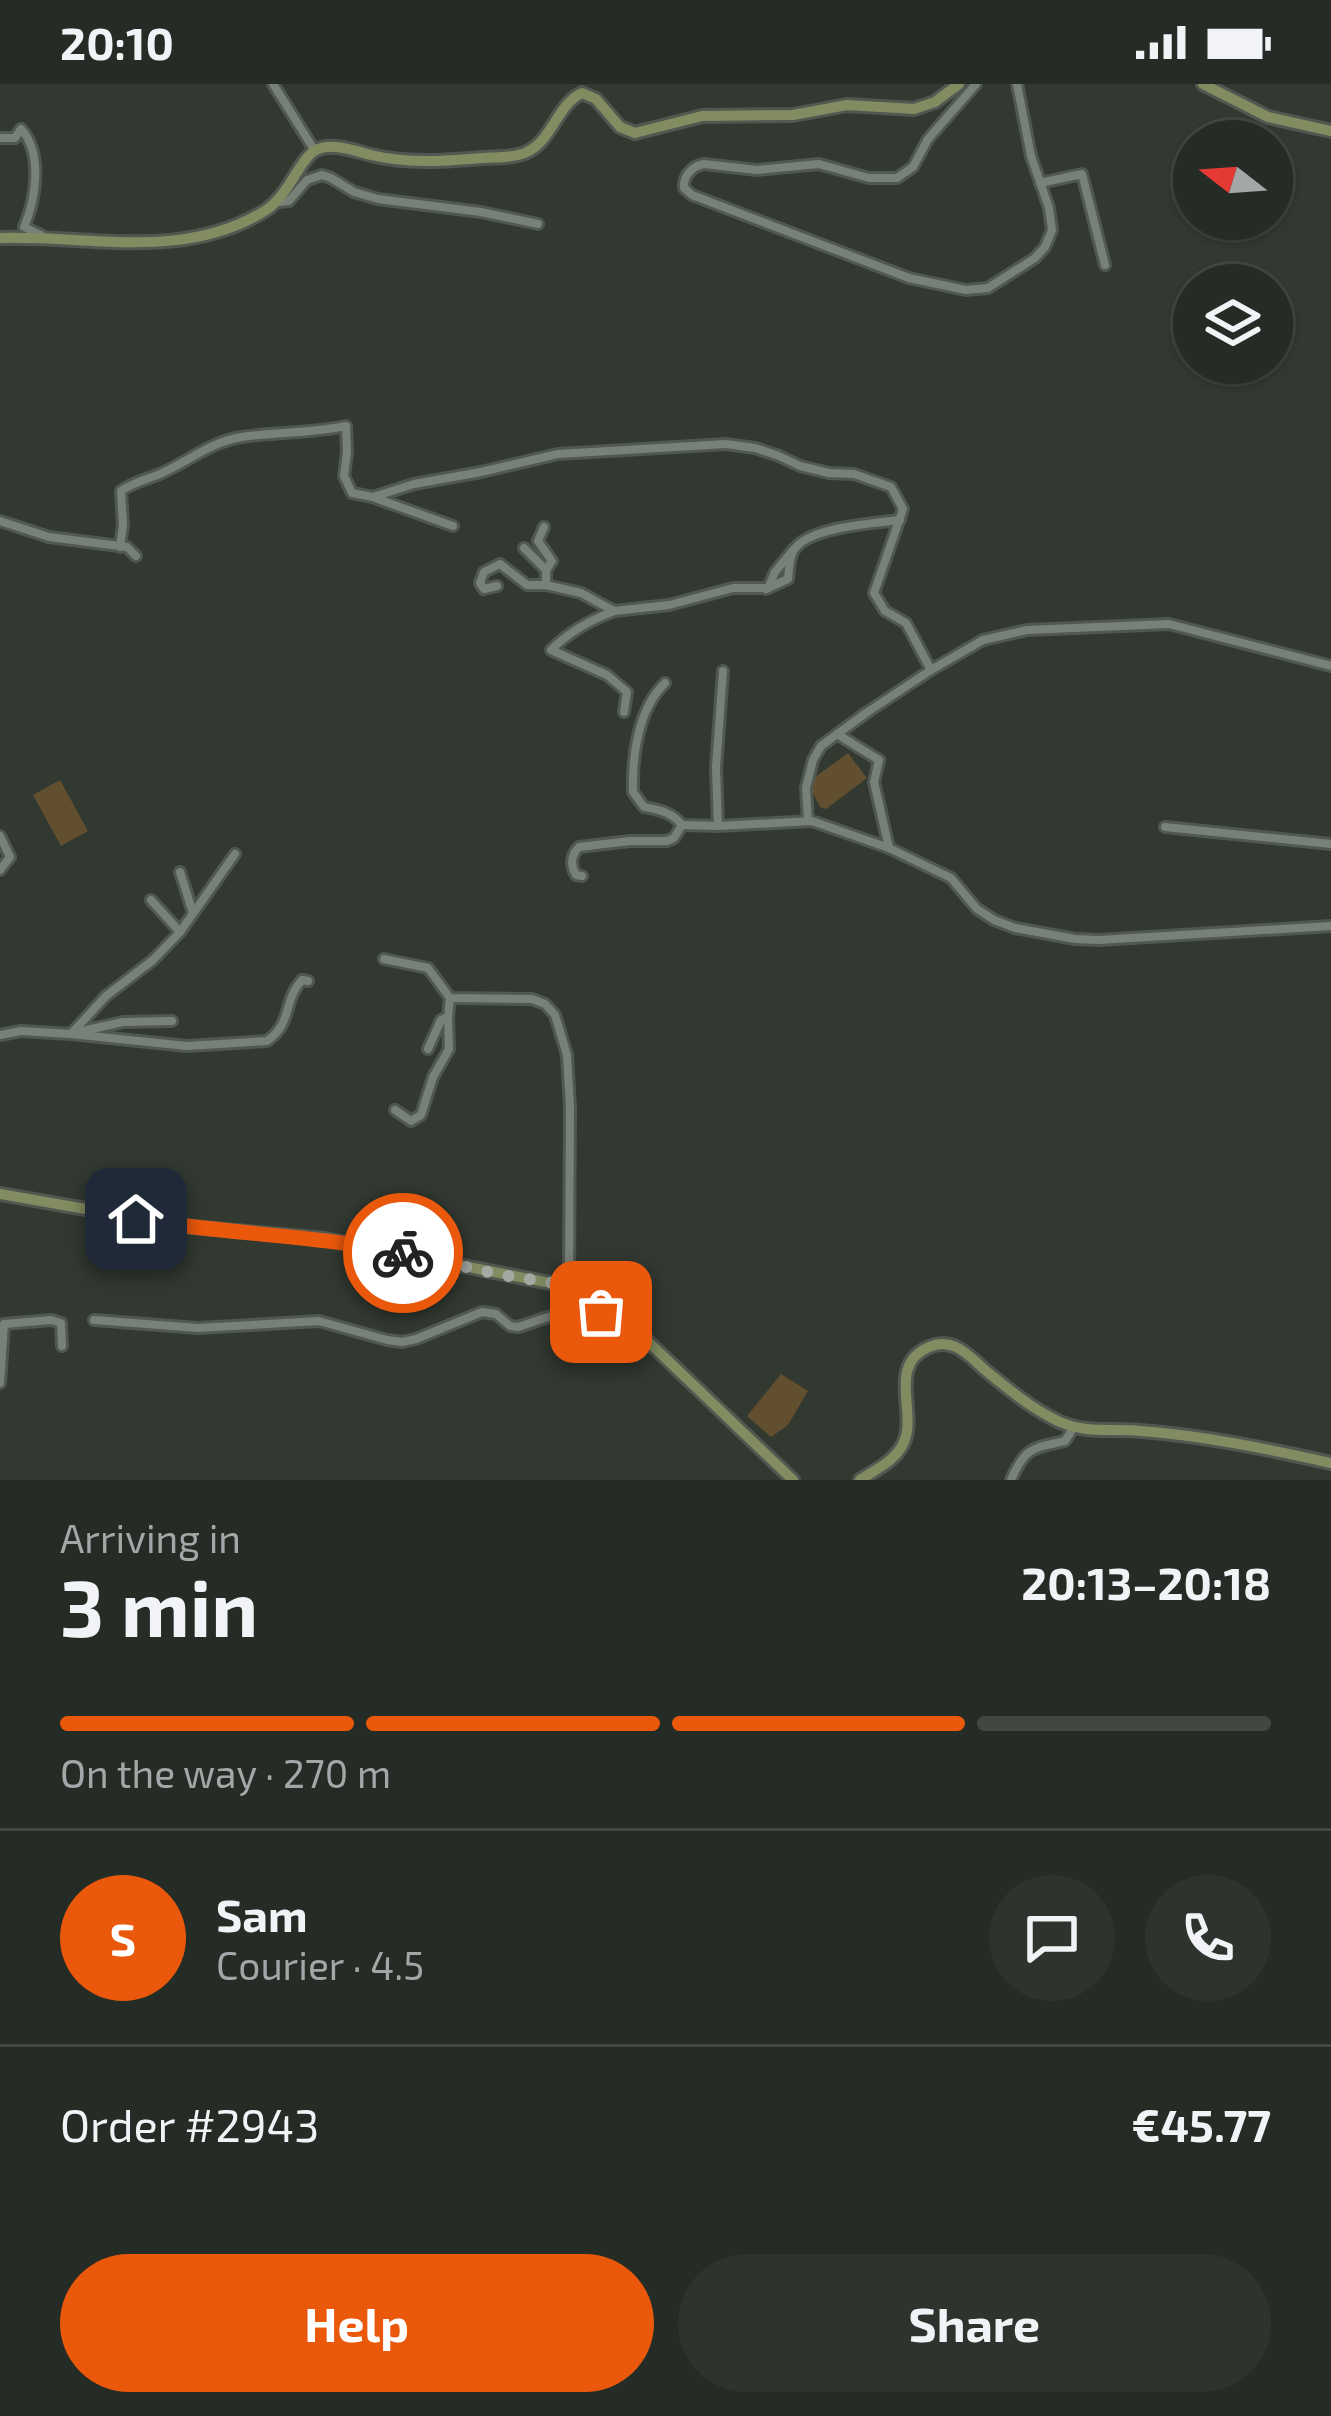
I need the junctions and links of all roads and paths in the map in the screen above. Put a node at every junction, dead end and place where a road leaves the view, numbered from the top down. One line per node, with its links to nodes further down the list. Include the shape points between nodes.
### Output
1 (273, 84): 9 (street)
2 (958, 84): 6 (street, via 920,108 698,116 639,133 620,127)
3 (976, 84): 10 (street, via 897,178 822,164 704,164 688,173 684,188 904,276 975,291 1001,282 1045,247 1052,223)
4 (1017, 84): 10 (street)
5 (1203, 84): 7 (street, via 1268,117)
6 (582, 88): 9 (street, via 540,143 521,154 419,163)
7 (1331, 131)
8 (0, 138): 14 (street, via 15,139 21,129 30,139 35,173 24,227)
9 (315, 151): 11 (street)
10 (1040, 183): 15 (street, via 1082,174)
11 (278, 202): 12 (street, via 322,175 372,197); 14 (street, via 176,242)
12 (538, 224)
13 (0, 238): 14 (street)
14 (50, 240)
15 (1105, 265)
16 (373, 497): 17 (street, via 558,454 726,444 891,487); 19 (street); 21 (street, via 352,493 344,476 346,426 237,437 122,491)
17 (900, 520): 27 (street, via 808,537); 31 (street, via 874,593 906,623)
18 (0, 521): 21 (street)
19 (453, 526)
20 (544, 527): 24 (street, via 538,541 552,561)
21 (120, 547): 23 (street)
22 (524, 548): 24 (street)
23 (136, 556)
24 (546, 570): 25 (street)
25 (546, 585): 26 (street, via 527,585 500,564 480,583); 29 (street)
26 (497, 586)
27 (768, 588): 28 (street); 29 (street)
28 (758, 592)
29 (614, 611): 34 (street, via 580,624 551,650 607,674 627,692)
30 (1331, 666): 31 (street, via 1169,624 1027,630 982,640)
31 (931, 670): 35 (street)
32 (723, 671): 38 (street)
33 (665, 683): 37 (street, via 639,733 633,792 644,807)
34 (624, 712)
35 (837, 734): 36 (street, via 813,760); 42 (street, via 880,760 874,782)
36 (808, 821): 38 (street); 42 (street)
37 (682, 825): 38 (street); 46 (street, via 667,842 579,847 572,865)
38 (718, 826)
39 (1165, 827): 41 (street)
40 (0, 836): 44 (street, via 10,857)
41 (1331, 844)
42 (889, 848): 49 (street, via 951,878 994,920 1075,939)
43 (235, 854): 48 (street)
44 (0, 870)
45 (180, 872): 48 (street)
46 (582, 876)
47 (151, 900): 50 (street)
48 (193, 915): 50 (street)
49 (1331, 926)
50 (180, 932): 56 (street)
51 (384, 959): 53 (street, via 428,968)
52 (308, 981): 56 (street, via 296,984 284,1026 268,1041 194,1046)
53 (450, 998): 54 (street); 61 (street, via 538,1000 560,1023 570,1107)
54 (448, 1017): 58 (street); 59 (street, via 449,1049 422,1115 411,1121)
55 (172, 1021): 56 (street)
56 (71, 1034): 57 (street)
57 (0, 1035)
58 (428, 1049)
59 (395, 1110)
60 (0, 1194): 61 (street, via 182,1226 314,1237)
61 (569, 1286): 62 (street)
62 (614, 1309): 63 (street, via 518,1328 480,1312 402,1342 319,1321 194,1328); 68 (street)
63 (94, 1320)
64 (62, 1346): 65 (street, via 61,1322 4,1324)
65 (0, 1382)
66 (1074, 1427): 67 (street, via 1233,1442); 69 (street, via 1026,1402 958,1348 935,1345 906,1376 909,1425 901,1448); 70 (street, via 1065,1441 1026,1452)
67 (1331, 1463)
68 (794, 1480)
69 (860, 1480)
70 (1011, 1480)

